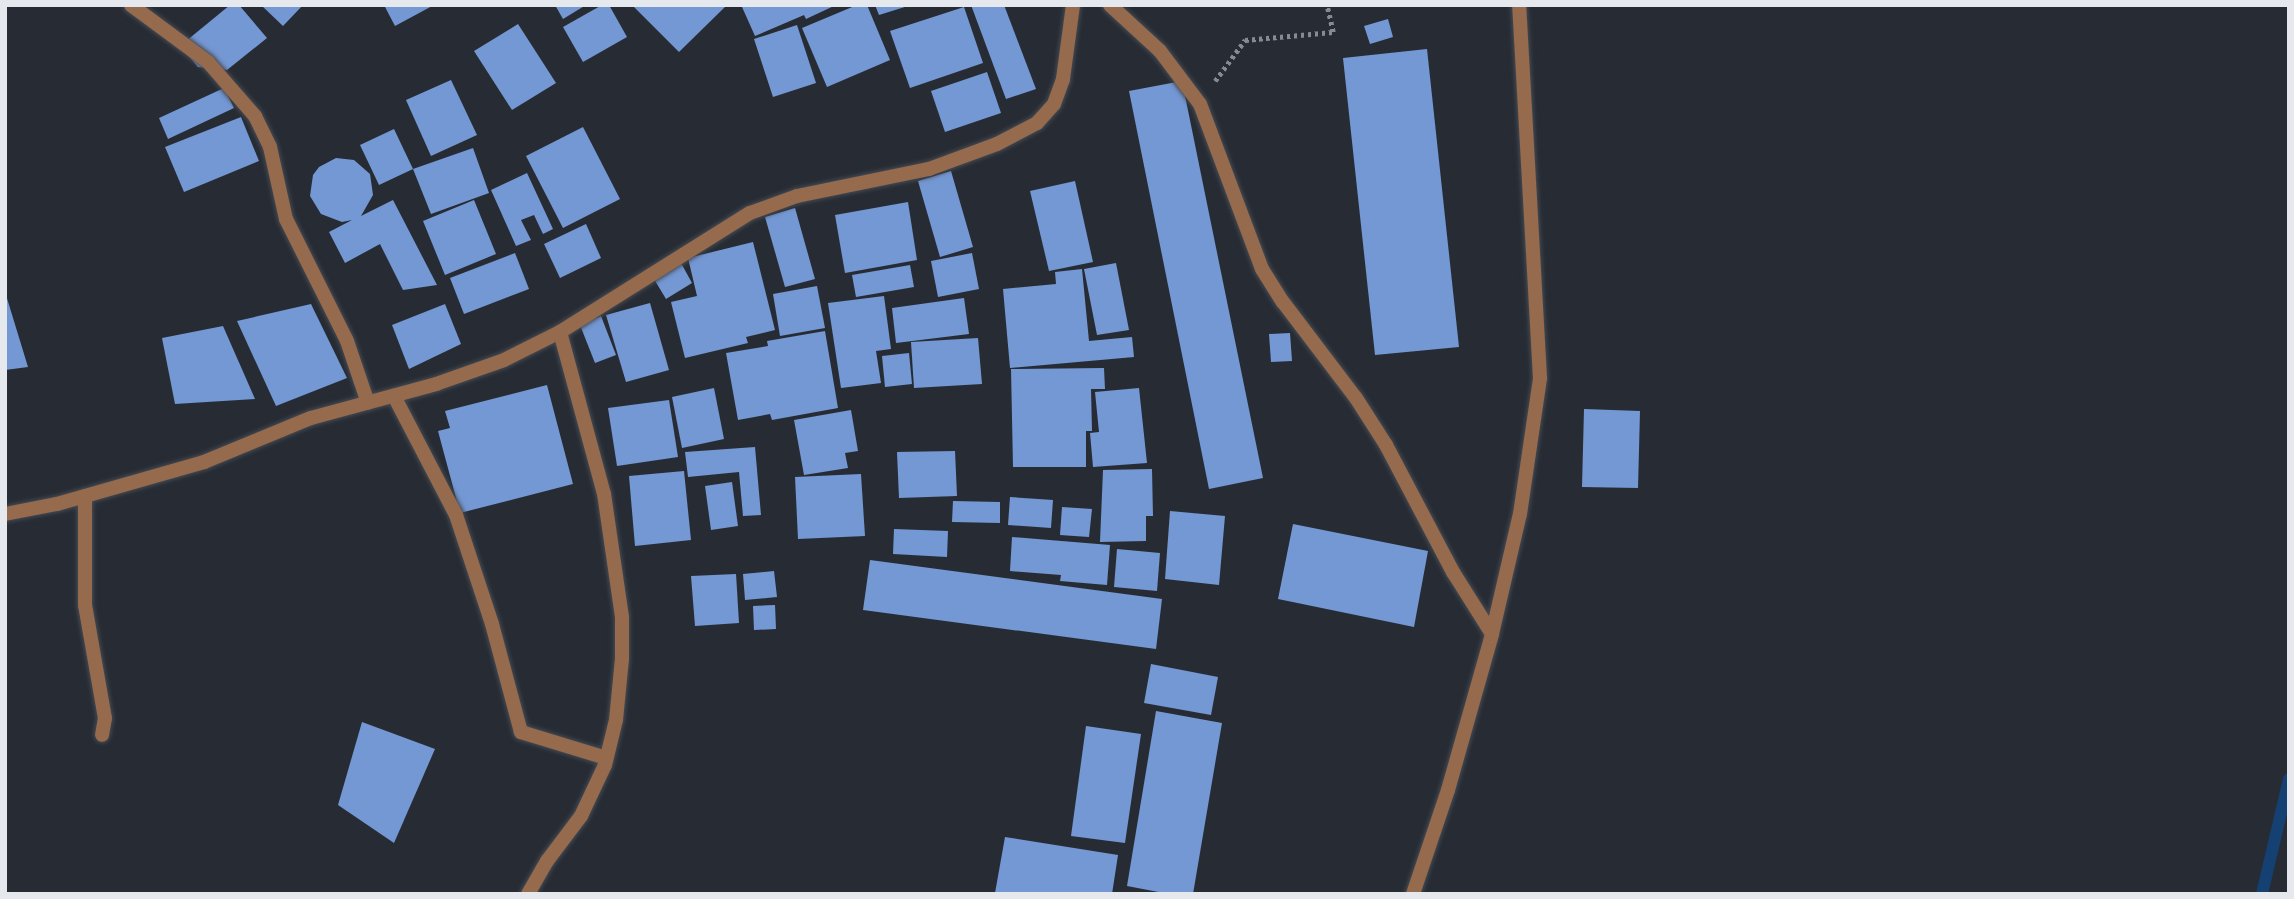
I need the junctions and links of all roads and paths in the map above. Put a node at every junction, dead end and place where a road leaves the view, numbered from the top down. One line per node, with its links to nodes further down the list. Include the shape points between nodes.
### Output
1 (131, 5): 9 (street, via 208,62 255,116 270,147 286,219 347,341)
2 (1073, 5): 7 (street, via 1063,79 1054,104 1037,122 997,144 929,169 797,196 750,213)
3 (1110, 5): 6 (street, via 1160,51)
4 (1327, 5): 6 (path, via 1333,32 1245,40)
5 (1518, 5): 12 (street, via 1540,378 1520,514)
6 (1200, 104): 12 (street, via 1262,269 1386,445 1453,572)
7 (560, 332): 8 (street, via 504,360); 14 (street, via 604,494 622,617 618,695)
8 (394, 396): 9 (street); 14 (street, via 456,514 521,732)
9 (368, 404): 10 (street, via 312,418 204,462)
10 (85, 496): 11 (street); 13 (street, via 85,605 105,718)
11 (5, 514)
12 (1492, 634): 16 (street)
13 (102, 735)
14 (606, 758): 15 (street, via 582,816 547,860)
15 (528, 894)
16 (1413, 894)

